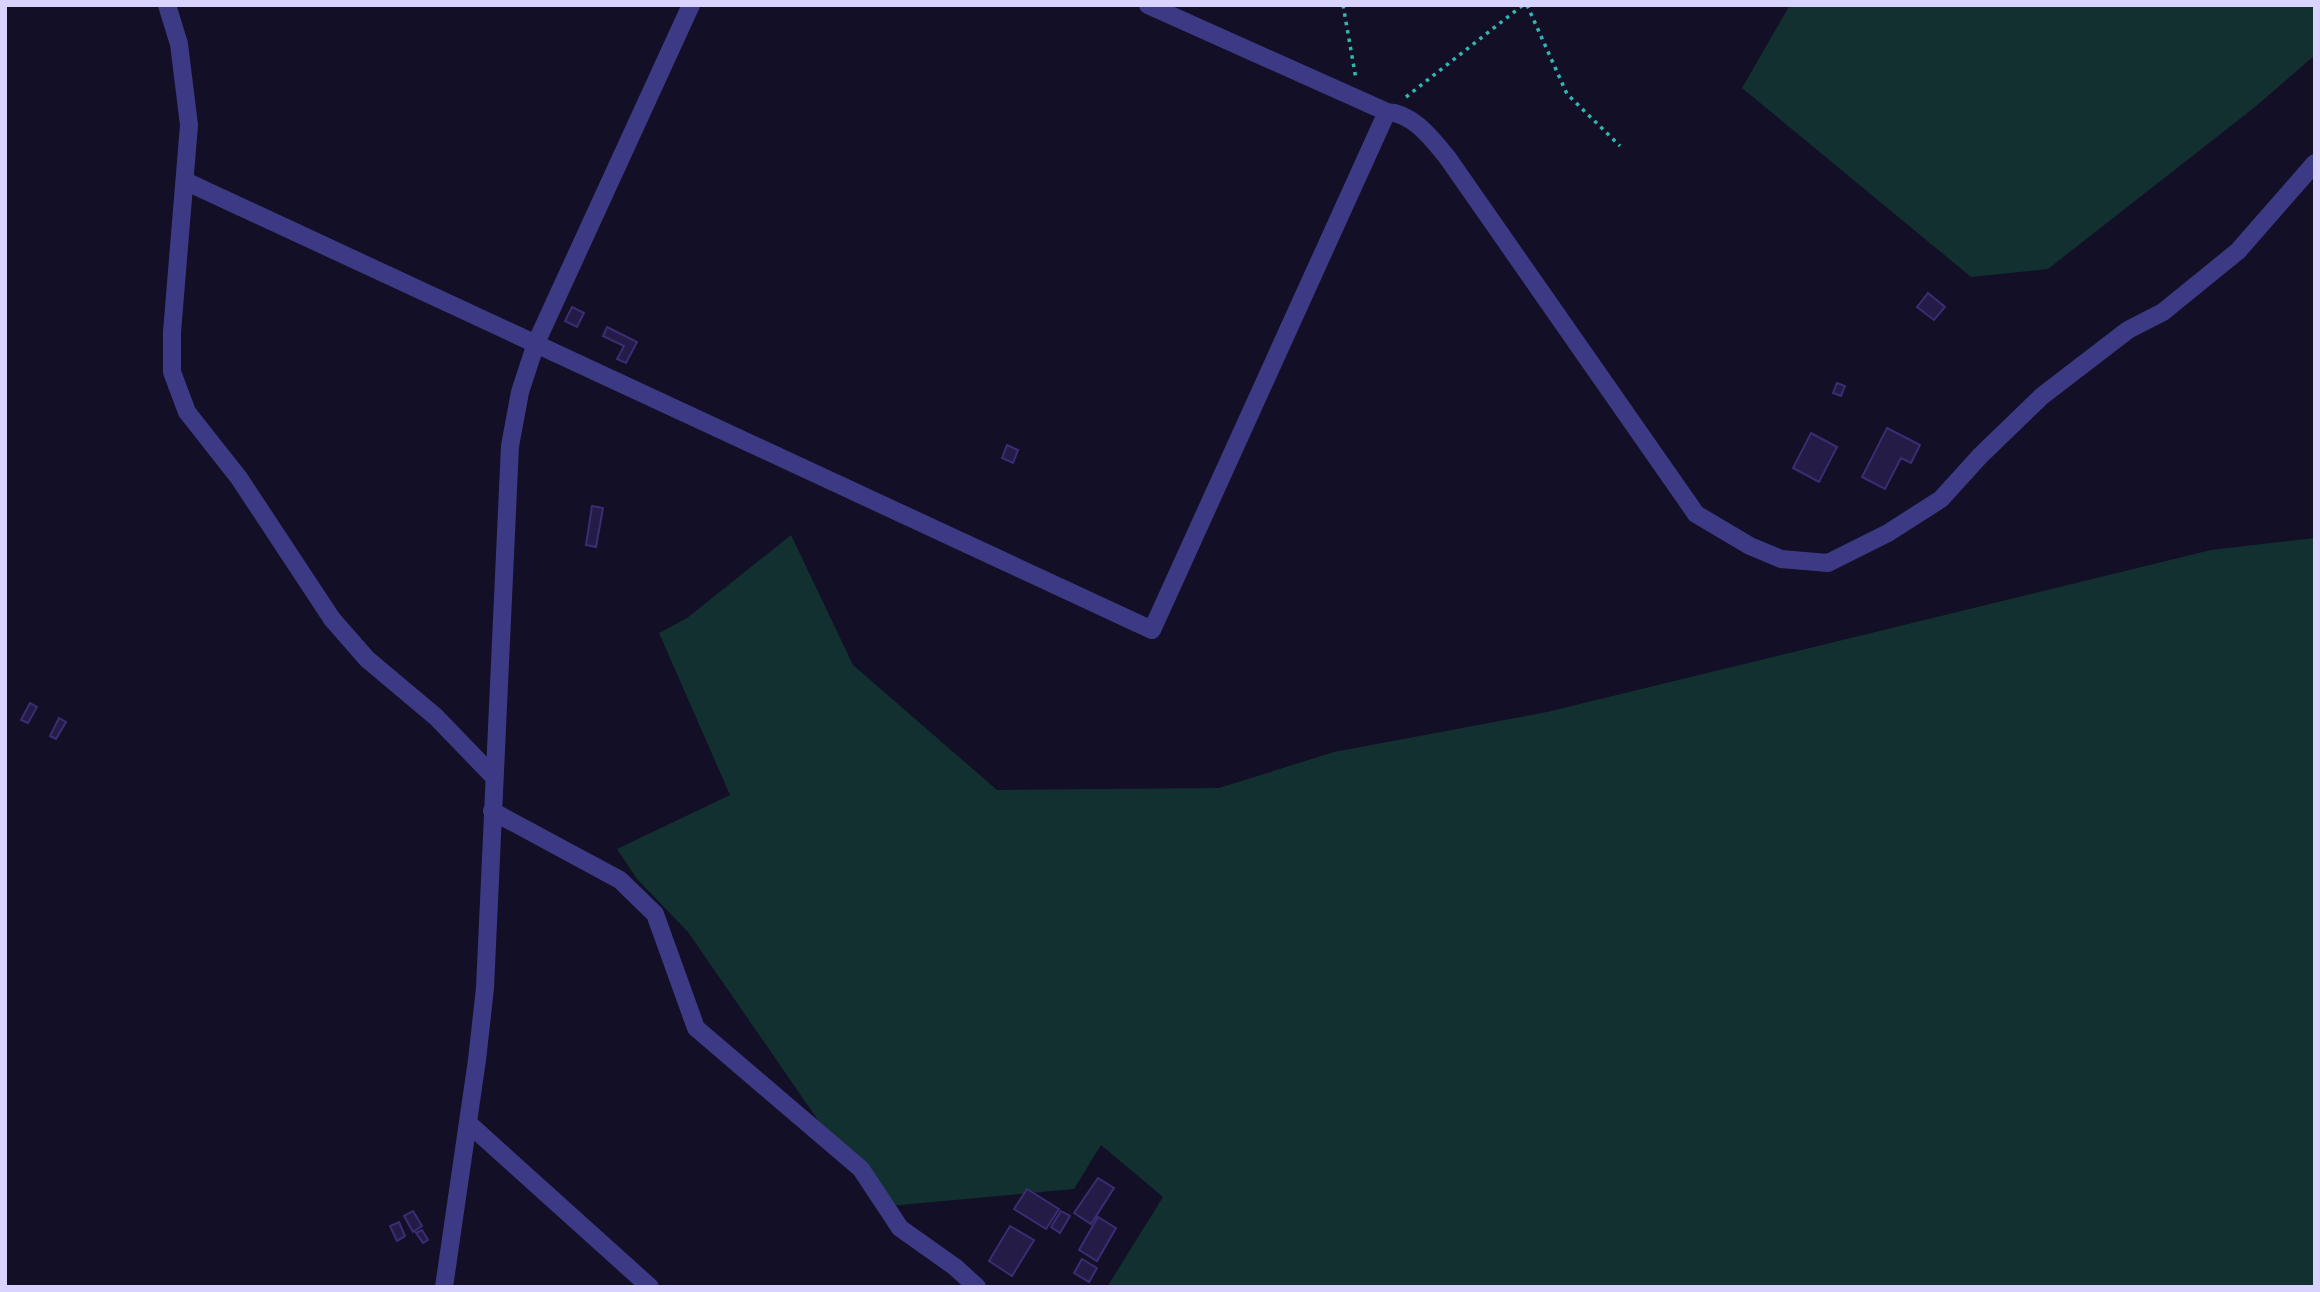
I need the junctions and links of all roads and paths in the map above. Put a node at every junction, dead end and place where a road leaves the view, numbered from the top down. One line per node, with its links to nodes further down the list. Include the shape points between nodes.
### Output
1 (167, 5): 10 (street, via 179,44 188,125)
2 (691, 5): 11 (street)
3 (1148, 5): 6 (street)
4 (1343, 5): 6 (path)
5 (1525, 5): 7 (path); 8 (path, via 1567,94)
6 (1360, 99): 7 (street)
7 (1387, 112): 9 (street, via 1400,112 1447,157 1696,514 1781,559 1828,563 1941,499 2042,396 2128,330 2163,312 2238,251); 11 (street, via 1152,630)
8 (1620, 146)
9 (2315, 163)
10 (185, 181): 11 (street); 12 (street, via 175,273 172,372 187,412 239,478 332,619 367,659 436,717)
11 (536, 343): 12 (street, via 520,392 510,446)
12 (494, 776): 13 (street)
13 (492, 811): 14 (street, via 485,988); 17 (street, via 620,880 655,914 696,1028 861,1169 900,1228)
14 (468, 1123): 15 (street); 16 (street)
15 (444, 1287)
16 (650, 1287)
17 (977, 1287)

